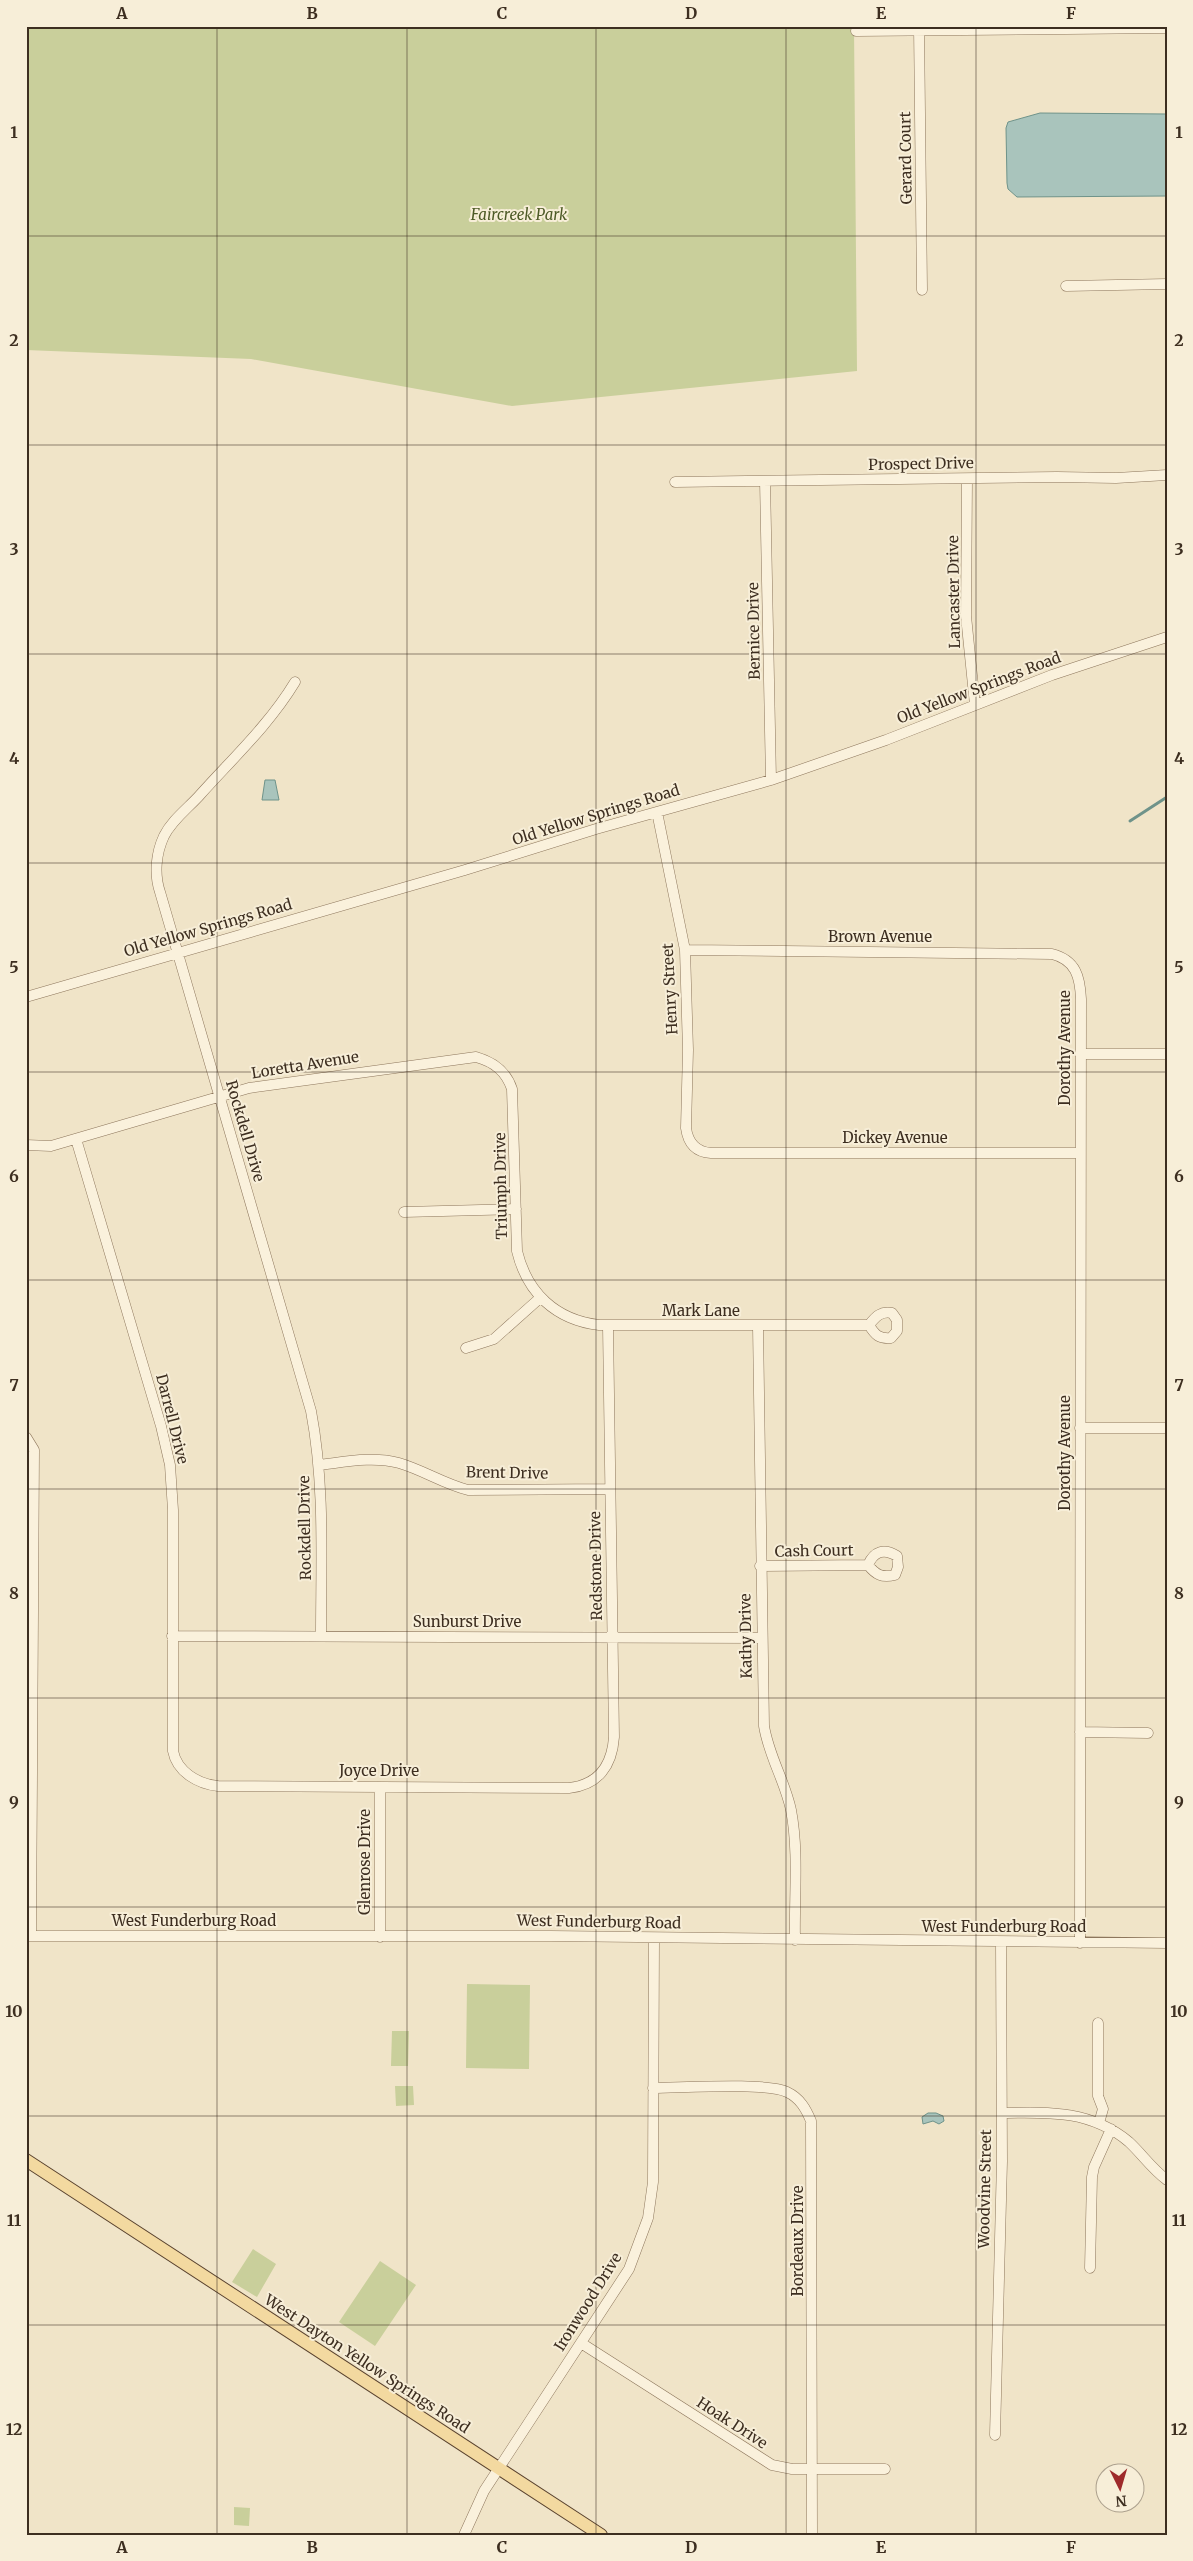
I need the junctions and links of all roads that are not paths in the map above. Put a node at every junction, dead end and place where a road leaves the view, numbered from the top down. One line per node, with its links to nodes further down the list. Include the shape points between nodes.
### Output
1 (1064, 28): 2 (street); 3 (street)
2 (1167, 28)
3 (919, 29): 4 (street); 7 (street, Gerard Court)
4 (856, 30)
5 (1167, 284): 6 (street)
6 (1066, 286)
7 (922, 290)
8 (1167, 475): 9 (street, Prospect Drive)
9 (967, 479): 10 (street, Prospect Drive); 14 (street, Lancaster Drive, via 966,616)
10 (765, 481): 11 (street, Prospect Drive); 15 (street, Bernice Drive)
11 (675, 482)
12 (1167, 636): 14 (street, Old Yellow Springs Road)
13 (294, 682): 18 (street, Rockdell Drive, via 265,724 171,825 163,838 157,859 157,884)
14 (975, 705): 15 (street, Old Yellow Springs Road)
15 (771, 780): 16 (street, Old Yellow Springs Road)
16 (657, 812): 17 (street, Henry Street); 18 (street, Old Yellow Springs Road)
17 (685, 950): 19 (street, Brown Avenue, via 1052,954); 27 (street, Henry Street, via 686,1128 694,1147)
18 (177, 952): 20 (street, Old Yellow Springs Road); 24 (street, Rockdell Drive)
19 (1072, 964): 21 (street, Dorothy Avenue, via 1080,984)
20 (26, 997)
21 (1080, 1054): 22 (street); 28 (street, Dorothy Avenue)
22 (1167, 1054)
23 (501, 1070): 24 (street, Loretta Avenue, via 486,1060 466,1057 250,1088); 29 (street, Triumph Drive, via 510,1082 514,1097)
24 (219, 1096): 25 (street, Loretta Avenue); 39 (street, Rockdell Drive, via 307,1395)
25 (76, 1139): 26 (street, Loretta Avenue, via 45,1147); 44 (street, Darrell Drive, via 168,1455 173,1510)
26 (26, 1145)
27 (711, 1152): 28 (street, Dickey Avenue)
28 (1080, 1152): 36 (street, Dorothy Avenue)
29 (516, 1209): 30 (street); 31 (street, Triumph Drive, via 520,1264)
30 (404, 1212)
31 (540, 1298): 33 (street, Mark Lane, via 572,1319); 35 (street, via 494,1339)
32 (869, 1325): 34 (street, Mark Lane)
33 (608, 1326): 34 (street, Mark Lane); 40 (street, Redstone Drive)
34 (758, 1326): 43 (street, Kathy Drive)
35 (466, 1348)
36 (1080, 1428): 37 (street); 49 (street, Dorothy Avenue)
37 (1167, 1428)
38 (28, 1438): 41 (street, via 34,1450)
39 (319, 1465): 40 (street, Brent Drive, via 389,1461 468,1490); 45 (street, Rockdell Drive)
40 (610, 1489): 46 (street, Redstone Drive)
41 (30, 1551): 48 (street)
42 (868, 1565): 43 (street, Cash Court)
43 (760, 1566): 47 (street, Kathy Drive)
44 (172, 1636): 45 (street, Sunburst Drive); 51 (street, Darrell Drive, via 173,1751)
45 (321, 1636): 46 (street, Sunburst Drive)
46 (612, 1637): 47 (street, Sunburst Drive); 53 (street, Redstone Drive, via 612,1753 600,1775)
47 (761, 1638): 58 (street, Kathy Drive, via 767,1745 788,1797 793,1821)
48 (30, 1671): 54 (street)
49 (1080, 1732): 50 (street); 60 (street, Dorothy Avenue)
50 (1148, 1733)
51 (185, 1772): 52 (street, Joyce Drive, via 201,1783 218,1786)
52 (380, 1787): 53 (street, Joyce Drive); 56 (street, Glenrose Drive)
53 (577, 1787)
54 (29, 1791): 55 (street)
55 (28, 1936): 56 (street, West Funderburg Road)
56 (380, 1936): 57 (street, West Funderburg Road)
57 (654, 1938): 58 (street, West Funderburg Road); 63 (street, Ironwood Drive)
58 (795, 1940): 59 (street, West Funderburg Road)
59 (1001, 1942): 60 (street, West Funderburg Road); 64 (street, Woodvine Street)
60 (1080, 1943): 61 (street, West Funderburg Road)
61 (1167, 1943)
62 (1098, 2023): 65 (street, via 1098,2096 1102,2109)
63 (653, 2088): 70 (street, Ironwood Drive, via 653,2182 648,2218 628,2269); 73 (street, Bordeaux Drive, via 776,2089 796,2098 807,2111 812,2128)
64 (1002, 2113): 65 (street, via 1056,2112); 71 (street, Woodvine Street)
65 (1099, 2123): 66 (street)
66 (1111, 2129): 68 (street); 69 (street, via 1092,2177)
67 (26, 2160): 72 (main road, West Dayton Yellow Springs Road)
68 (1167, 2180)
69 (1090, 2268)
70 (580, 2343): 72 (street, Ironwood Drive); 73 (street, Hoak Drive, via 762,2461 784,2468)
71 (995, 2435)
72 (498, 2469): 75 (street, Ironwood Drive, via 472,2514); 76 (main road, West Dayton Yellow Springs Road)
73 (812, 2469): 74 (street, Hoak Drive); 77 (street, Bordeaux Drive)
74 (886, 2469)
75 (464, 2535)
76 (601, 2535)
77 (812, 2535)

